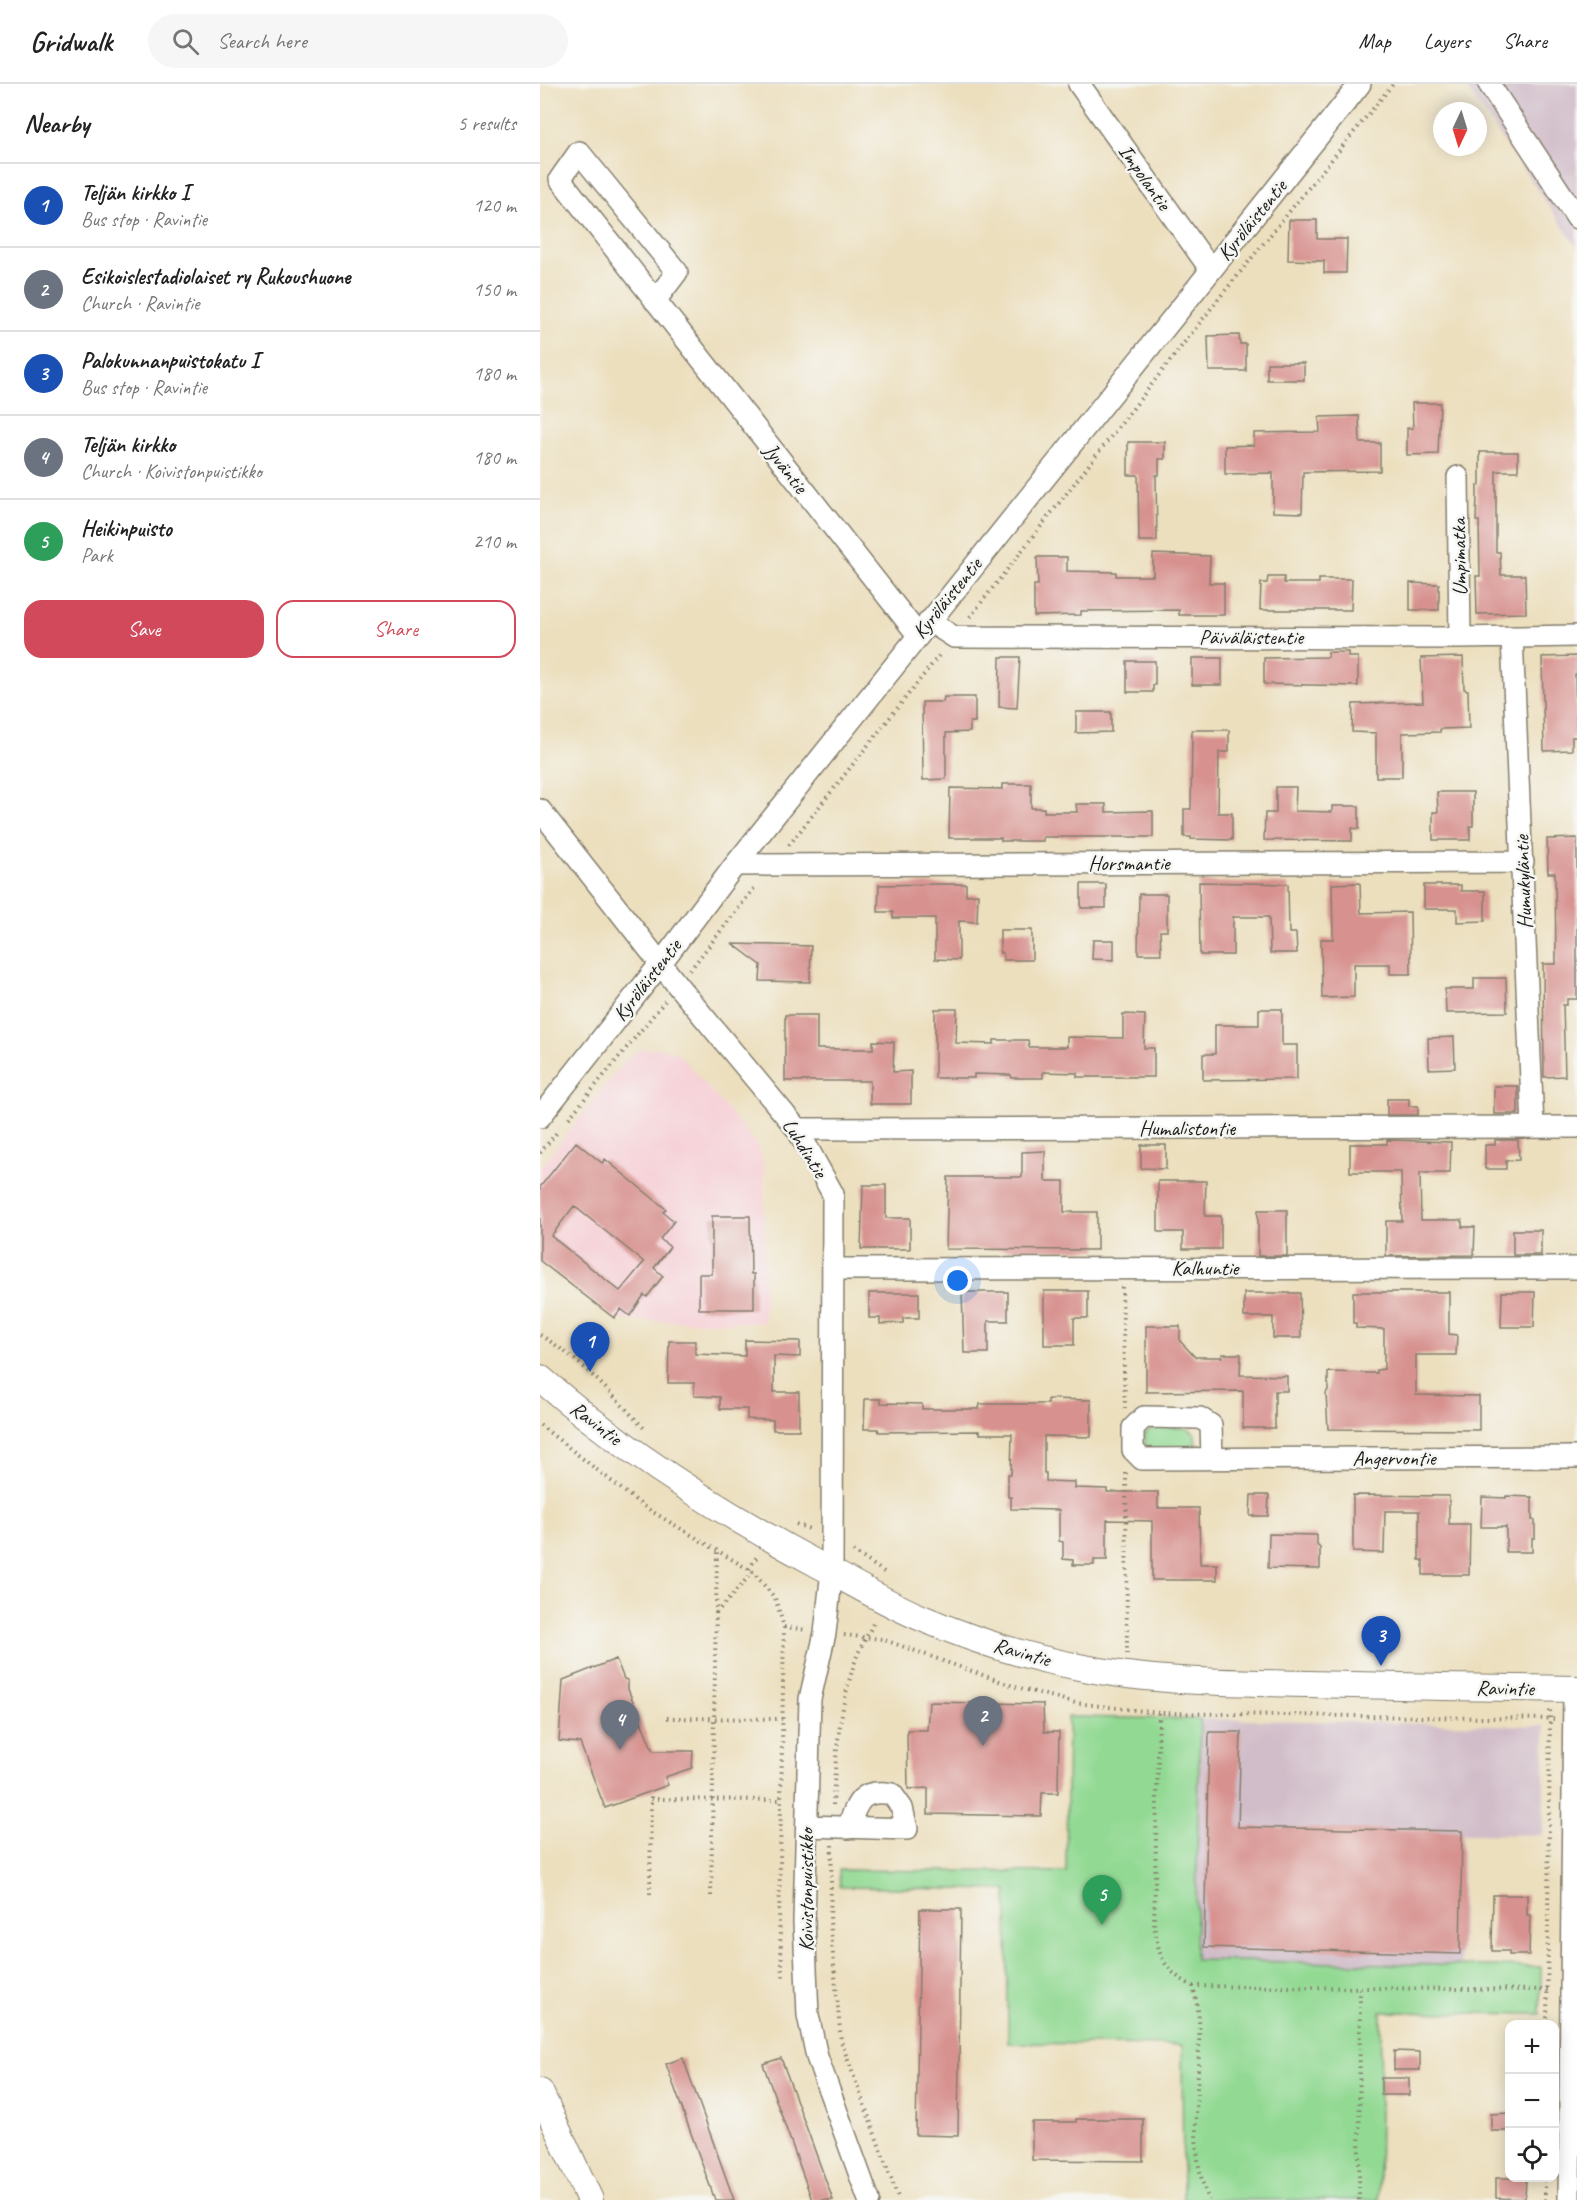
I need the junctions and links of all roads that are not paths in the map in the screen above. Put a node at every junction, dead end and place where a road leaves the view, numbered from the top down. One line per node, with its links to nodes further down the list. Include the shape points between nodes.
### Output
1 (1079, 84): 5 (street, Impolantie)
2 (1360, 84): 5 (street, Kyröläistentie)
3 (1489, 84): 4 (street)
4 (1577, 218)
5 (1211, 270): 8 (street, Kyröläistentie)
6 (655, 301): 6 (street, Jyväntie, via 560,179 579,153 677,272); 8 (street, Jyväntie)
7 (1458, 477): 10 (street, Umpimatka)
8 (923, 628): 10 (street, Päiväläistentie, via 954,637); 14 (street, Kyröläistentie)
9 (1577, 636): 11 (street, Päiväläistentie)
10 (1461, 638): 11 (street, Päiväläistentie)
11 (1512, 638): 13 (street, Humukyläntie)
12 (540, 810): 15 (street, Luhdintie)
13 (1523, 862): 14 (street, Horsmantie); 17 (street, Humukyläntie)
14 (735, 865): 15 (street, Kyröläistentie)
15 (661, 963): 16 (street, Kyröläistentie); 19 (street, Luhdintie)
16 (540, 1117)
17 (1533, 1127): 18 (street, Humalistontie); 19 (street, Humalistontie)
18 (1577, 1127)
19 (797, 1129): 21 (street, Luhdintie, via 833,1194)
20 (1577, 1268): 21 (street, Kalhuntie)
21 (833, 1269): 25 (street, Luhdintie)
22 (540, 1378): 25 (main road, Ravintie, via 575,1409 697,1495)
23 (1577, 1457): 24 (street, Angervontie)
24 (1212, 1458)
25 (832, 1571): 26 (main road, Ravintie, via 924,1619 1078,1667 1194,1682); 27 (street, Koivistonpuistikko, via 825,1633 810,1699)
26 (1567, 1689): 29 (street)
27 (807, 1826): 28 (street); 32 (street, Koivistonpuistikko, via 804,1922 808,2015 817,2057)
28 (841, 1827)
29 (1574, 1993): 33 (street)
30 (540, 2092): 31 (main road)
31 (590, 2200)
32 (869, 2200)
33 (1569, 2200)

